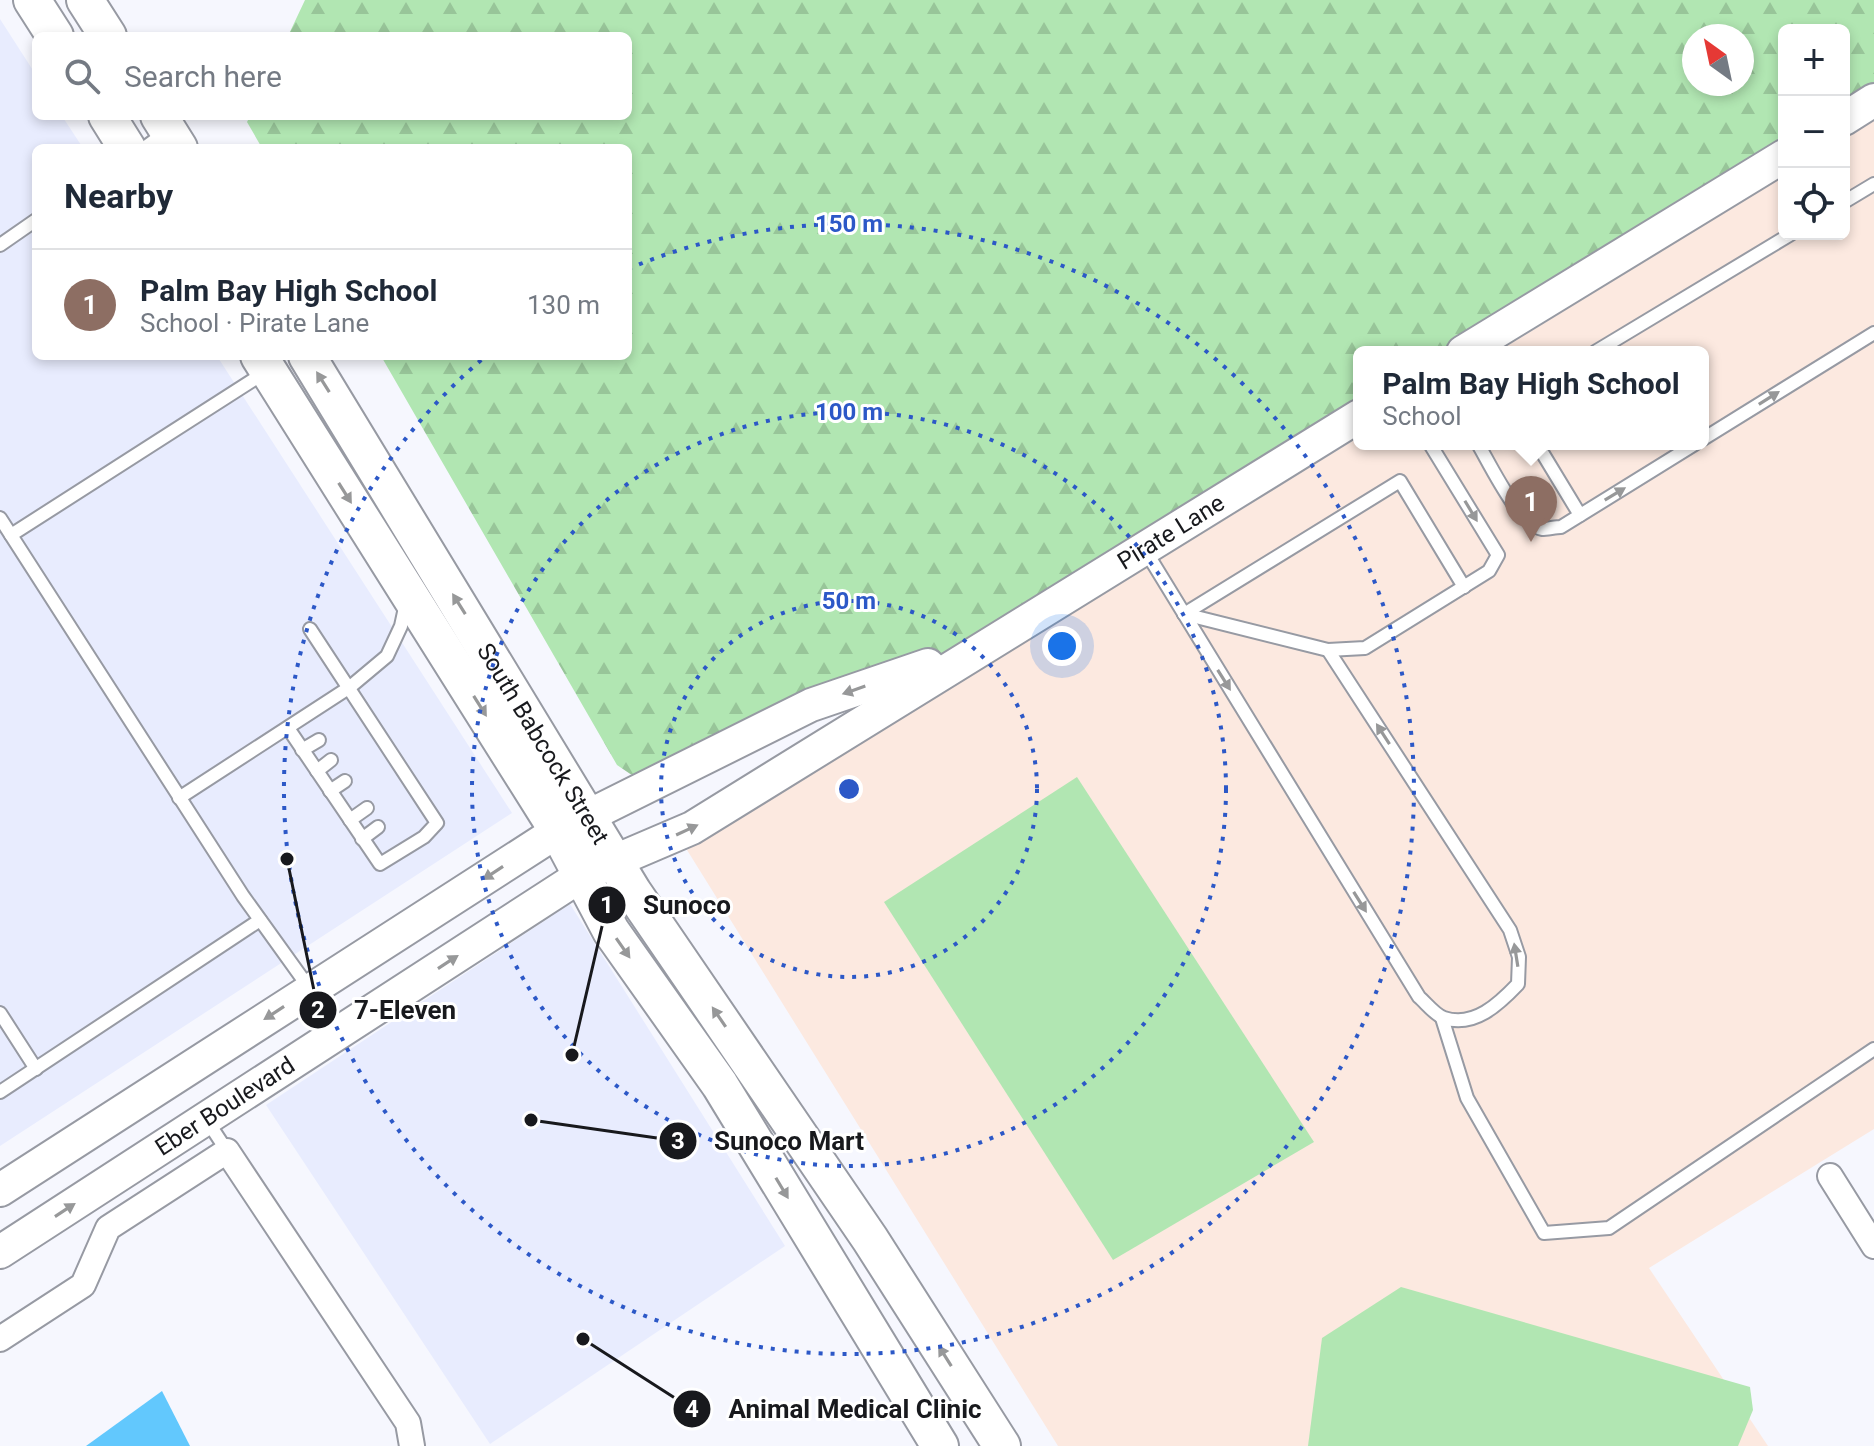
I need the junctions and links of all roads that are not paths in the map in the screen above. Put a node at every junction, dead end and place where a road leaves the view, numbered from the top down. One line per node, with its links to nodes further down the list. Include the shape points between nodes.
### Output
1 (32, 0): 3 (main road)
2 (85, 0): 4 (main road)
3 (52, 32)
4 (105, 32)
5 (1874, 100): 6 (street)
6 (1850, 115)
7 (110, 120): 8 (main road)
8 (124, 144)
9 (1778, 160): 16 (street)
10 (1874, 184): 11 (lane)
11 (1850, 198)
12 (32, 223): 14 (lane)
13 (1781, 240): 17 (lane)
14 (0, 245)
15 (1874, 333): 21 (lane, one-way to 15)
16 (1473, 346)
17 (1605, 346)
18 (309, 360): 51 (main road, South Babcock Street, one-way to 18)
19 (263, 363): 28 (lane); 31 (main road, South Babcock Street, one-way to 31)
20 (1353, 420): 29 (street, Pirate Lane)
21 (1709, 435)
22 (1434, 450): 30 (lane, one-way to 30, via 1498,555 1489,571)
23 (1482, 450): 26 (lane, via 1528,522 1542,529 1561,527)
24 (1541, 450): 26 (lane)
25 (1685, 450): 26 (lane, one-way to 25)
26 (1580, 515)
27 (0, 518): 28 (lane)
28 (11, 535): 47 (lane)
29 (1143, 548): 32 (lane); 34 (street, Pirate Lane)
30 (1464, 587): 32 (lane, via 1400,481); 35 (lane, via 1365,648)
31 (408, 592): 36 (lane, via 387,656); 51 (main road, South Babcock Street, one-way to 51)
32 (1184, 614): 35 (lane); 59 (lane, one-way to 59, via 1419,997)
33 (310, 629): 36 (lane)
34 (981, 647): 51 (street, Pirate Lane, one-way to 51, via 811,705); 54 (street, Pirate Lane, one-way to 34, via 692,828)
35 (1328, 650): 59 (lane, one-way to 35, via 1468,1020 1496,1007 1518,984 1519,957 1510,930)
36 (350, 687): 37 (lane); 42 (lane, via 387,754)
37 (288, 728): 39 (lane); 47 (lane)
38 (319, 740): 39 (lane)
39 (302, 750): 41 (lane)
40 (331, 760): 41 (lane)
41 (317, 771): 45 (lane)
42 (411, 778): 44 (lane); 46 (lane)
43 (345, 781): 45 (lane)
44 (399, 786)
45 (330, 791): 50 (lane)
46 (423, 796): 48 (lane); 53 (lane, via 437,823 424,837 380,864)
47 (179, 798): 56 (lane)
48 (411, 806)
49 (367, 808): 50 (lane)
50 (350, 820): 53 (lane)
51 (574, 823): 54 (main road, South Babcock Street); 55 (main road, South Babcock Street); 57 (street, one-way to 57)
52 (378, 827): 53 (lane)
53 (362, 839)
54 (616, 861): 55 (street, Eber Boulevard); 73 (main road, South Babcock Street, one-way to 54)
55 (582, 875): 60 (street, Eber Boulevard, one-way to 55); 72 (main road, South Babcock Street, one-way to 72, via 611,931 720,1085)
56 (260, 920): 57 (lane); 62 (lane)
57 (310, 990): 60 (lane); 67 (street, one-way to 67)
58 (0, 1013): 62 (lane)
59 (1442, 1018): 61 (lane, via 1467,1098 1544,1233 1609,1228)
60 (340, 1031): 64 (street, Eber Boulevard)
61 (1874, 1049)
62 (36, 1069): 63 (lane)
63 (0, 1092)
64 (206, 1119): 65 (lane); 69 (street, Eber Boulevard, one-way to 64)
65 (227, 1151): 70 (street, via 108,1228 83,1285); 71 (street, via 408,1423)
66 (1830, 1176): 68 (street)
67 (0, 1190)
68 (1874, 1246)
69 (0, 1252)
70 (0, 1339)
71 (412, 1446)
72 (940, 1446)
73 (1002, 1446)

